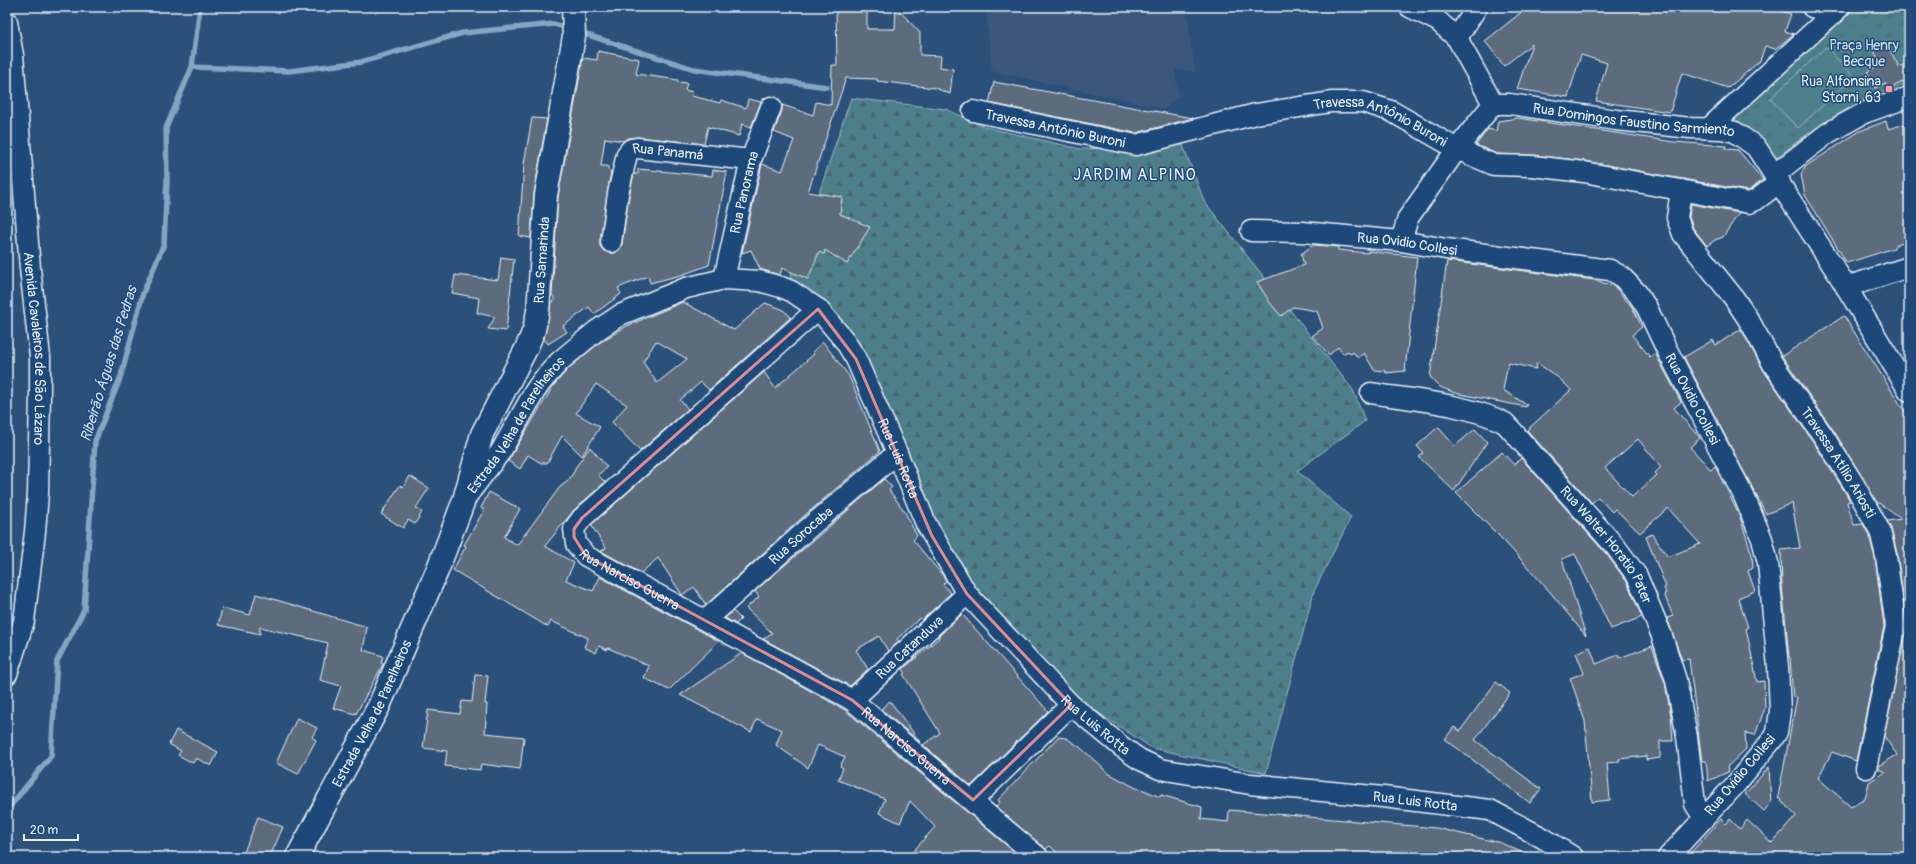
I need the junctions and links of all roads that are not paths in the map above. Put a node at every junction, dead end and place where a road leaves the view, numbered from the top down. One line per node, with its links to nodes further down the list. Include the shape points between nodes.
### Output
1 (573, 7): 27 (main road, Rua Samarinda, via 574,36 546,196 538,311 534,330 482,434)
2 (1410, 7): 7 (street, via 1438,21)
3 (1477, 7): 7 (street)
4 (1812, 7): 5 (street)
5 (1837, 11): 12 (street)
6 (7, 22): 30 (street, Avenida Cavaleiros de São Lázaro, via 13,55 40,358 40,395 35,532 24,621)
7 (1457, 38): 9 (street)
8 (1909, 97): 15 (street, Travessa Antônio Buroni, via 1864,113 1828,133)
9 (1493, 104): 12 (street, Rua Domingos Faustino Sarmiento, via 1510,104 1616,120); 13 (street)
10 (771, 107): 14 (street, Rua Panorama)
11 (972, 111): 13 (street, Travessa Antônio Buroni, via 1097,139 1136,145 1256,114 1331,102 1362,102 1391,111)
12 (1709, 128): 15 (street, Rua Domingos Faustino Sarmiento, via 1735,132 1756,147)
13 (1457, 149): 16 (street, Travessa Antônio Buroni, via 1494,165 1584,172); 18 (street, via 1408,218)
14 (751, 160): 19 (street, Rua Panamá, via 631,149 627,154 618,194); 21 (street, Rua Panorama)
15 (1777, 178): 16 (street, Travessa Antônio Buroni, via 1756,200 1749,203); 22 (street, Rua Domingos Faustino Sarmiento)
16 (1681, 190): 33 (street, Travessa Atílio Ariosti, via 1677,218 1683,234 1750,322 1773,364 1855,486 1880,531 1896,626)
17 (1251, 231): 18 (street, Rua Ovidio Collesi, via 1302,232)
18 (1401, 241): 35 (street, Rua Ovidio Collesi, via 1446,250 1610,270 1621,276 1647,308 1743,494 1762,539 1768,563 1780,711 1777,732)
19 (611, 242)
20 (1909, 268): 22 (street)
21 (724, 279): 23 (street, Estrada Velha de Parelheiros, via 759,281 781,287); 27 (street, Estrada Velha de Parelheiros, via 686,288 620,315 560,361 535,391 500,451)
22 (1846, 287): 24 (street, Rua Domingos Faustino Sarmiento)
23 (818, 309): 26 (street, Rua Luis Rotta, via 856,359); 29 (street, Rua Narciso Guerra, via 582,518 574,529 576,544 584,554)
24 (1909, 391)
25 (1371, 393): 35 (street, Rua Walter Horatio Pater, via 1467,410 1505,423 1631,566 1644,591 1674,673 1687,737 1695,804)
26 (897, 453): 28 (street, Rua Luis Rotta, via 926,524); 29 (street, Rua Sorocaba)
27 (464, 500): 36 (main road, Estrada Velha de Parelheiros, via 437,571 379,706)
28 (968, 594): 31 (street, Rua Catanduva); 32 (street, Rua Luis Rotta)
29 (706, 620): 31 (street, Rua Narciso Guerra)
30 (7, 674)
31 (852, 700): 34 (street, Rua Narciso Guerra)
32 (1070, 705): 34 (street); 38 (street, Rua Luis Rotta, via 1139,759 1160,768 1250,784 1490,810)
33 (1866, 768)
34 (973, 800): 37 (street, Rua Narciso Guerra)
35 (1704, 818): 39 (street, Rua Ovidio Collesi)
36 (297, 857)
37 (1038, 857)
38 (1573, 857)
39 (1668, 857)

